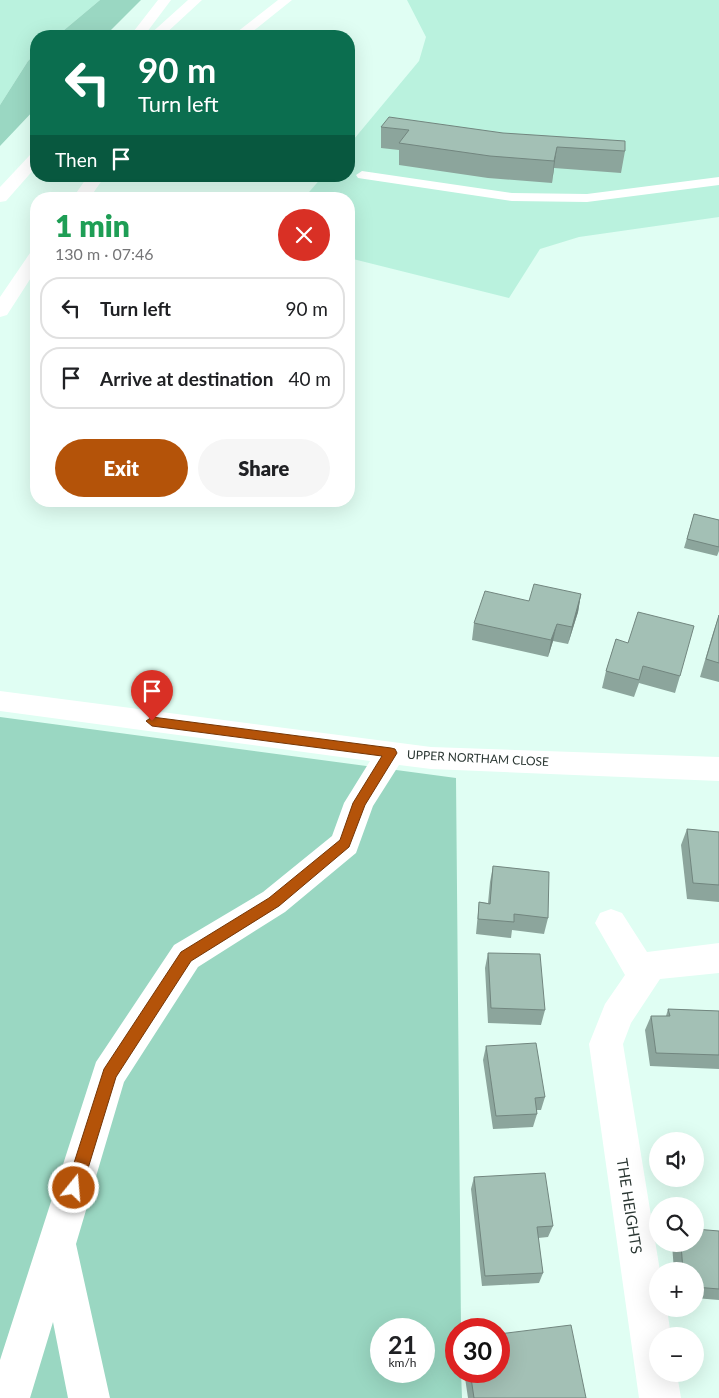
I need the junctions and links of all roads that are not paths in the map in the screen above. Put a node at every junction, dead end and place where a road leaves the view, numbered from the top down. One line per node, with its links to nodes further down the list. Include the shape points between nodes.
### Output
1 (165, 0): 4 (main road)
2 (196, 0): 5 (main road)
3 (286, 0): 6 (main road)
4 (142, 30)
5 (163, 30)
6 (247, 30)
7 (30, 164): 10 (main road)
8 (362, 175): 9 (lane, via 512,197 578,198)
9 (719, 181)
10 (0, 197)
11 (30, 266): 12 (main road)
12 (0, 311)
13 (0, 701): 14 (main road, UPPER NORTHAM CLOSE)
14 (391, 753): 15 (main road, UPPER NORTHAM CLOSE, via 431,758); 19 (main road, via 359,803 345,844 274,902 186,956 109,1074)
15 (719, 769)
16 (611, 923): 18 (main road)
17 (719, 958): 18 (main road, via 650,965)
18 (643, 975): 22 (main road, THE HEIGHTS, via 617,1014 606,1044)
19 (57, 1245): 20 (main road); 21 (main road)
20 (9, 1398)
21 (89, 1398)
22 (660, 1398)

